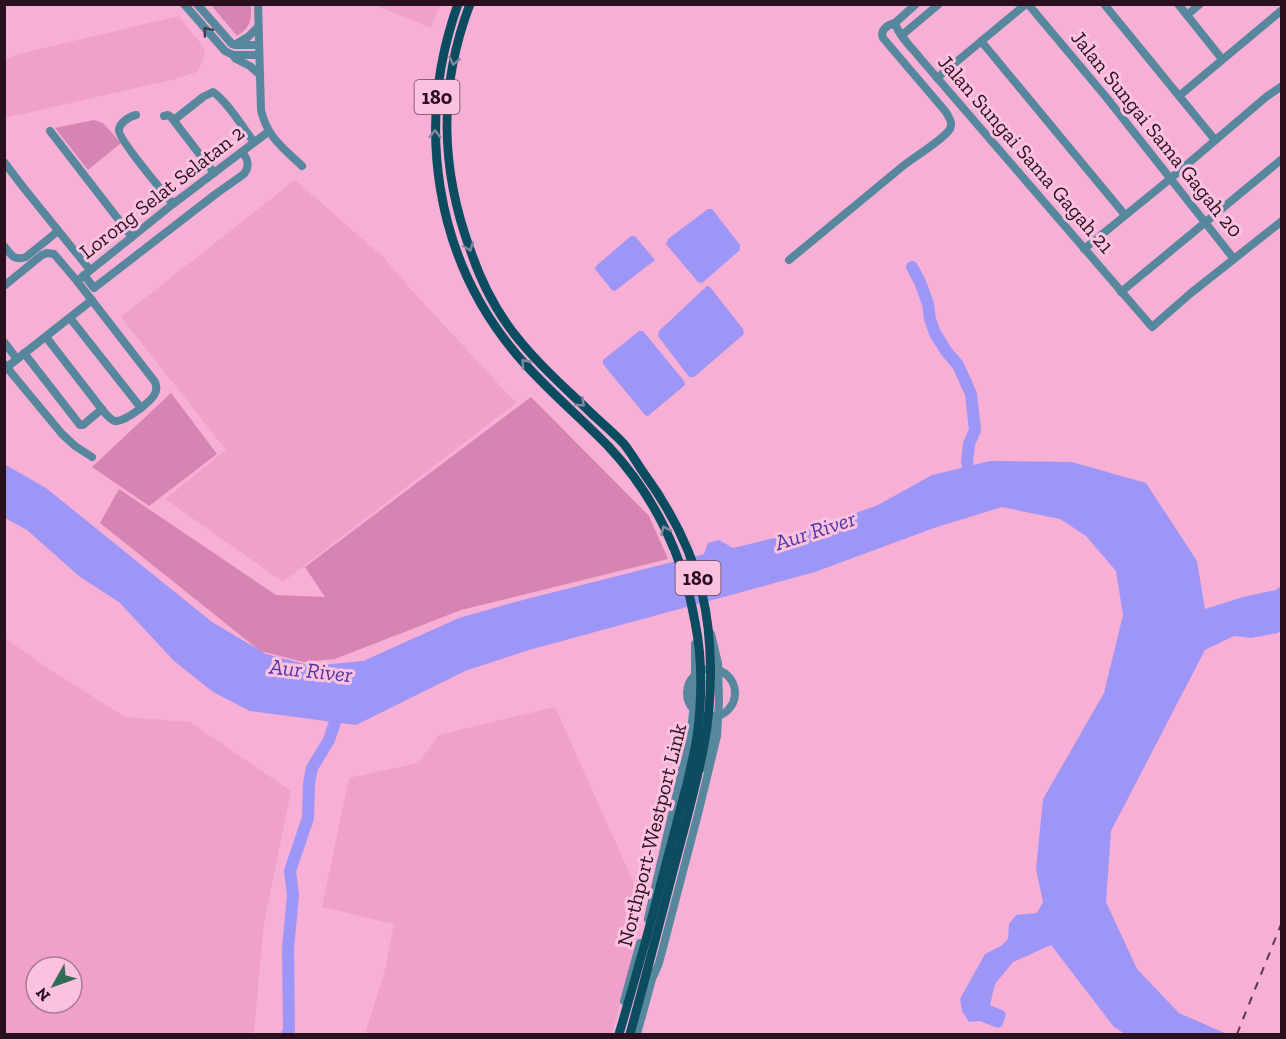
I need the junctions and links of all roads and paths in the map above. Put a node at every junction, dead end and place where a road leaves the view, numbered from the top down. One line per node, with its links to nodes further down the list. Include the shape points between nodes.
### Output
1 (184, 4): 21 (street, one-way to 1, via 221,47)
2 (197, 4): 19 (street)
3 (258, 4): 16 (street)
4 (458, 4): 64 (main road, Northport-Westport Link / 180, one-way to 4, via 684,577 649,499 609,448 505,339 471,284 453,241 435,143 437,97)
5 (470, 4): 65 (main road, Northport-Westport Link / 180, one-way to 65, via 449,82 446,133 452,191 479,274 518,339 624,445 671,513 696,572)
6 (916, 4): 12 (street)
7 (939, 4): 17 (street)
8 (1027, 4): 18 (street); 40 (street, Jalan Sungai Sama Gagah 20)
9 (1104, 4): 27 (street)
10 (1178, 4): 14 (street)
11 (1200, 4): 14 (street)
12 (905, 8): 15 (street)
13 (1281, 10): 23 (street)
14 (1187, 15): 23 (street)
15 (895, 23): 17 (street, Jalan Sungai Sama Gagah 21); 50 (street, via 884,29 883,39 946,112 952,125 946,134)
16 (258, 27): 19 (street); 20 (street)
17 (902, 35): 25 (street, Jalan Sungai Sama Gagah 21)
18 (981, 41): 25 (street); 42 (street)
19 (235, 45): 20 (street)
20 (259, 45): 22 (street)
21 (233, 54): 22 (street); 24 (street)
22 (259, 55): 24 (street)
23 (1222, 59): 27 (street)
24 (260, 75): 32 (street, via 261,110)
25 (937, 78): 48 (street, Jalan Sungai Sama Gagah 21)
26 (1281, 86): 33 (street)
27 (1179, 96): 33 (street)
28 (136, 115): 41 (street, via 129,117 119,133)
29 (164, 116): 30 (street)
30 (174, 120): 34 (street, via 213,92); 39 (street)
31 (50, 131): 46 (street)
32 (268, 132): 34 (street, Lorong Selat Selatan 2); 38 (street)
33 (1215, 140): 40 (street)
34 (254, 142): 35 (street, Lorong Selat Selatan 2)
35 (242, 152): 39 (street, Lorong Selat Selatan 2); 51 (street, via 248,161 244,174 94,288)
36 (1281, 159): 44 (street)
37 (4, 162): 45 (street)
38 (302, 166)
39 (213, 173): 41 (street, Lorong Selat Selatan 2)
40 (1170, 178): 42 (street); 44 (street, Jalan Sungai Sama Gagah 20)
41 (173, 204): 46 (street, Lorong Selat Selatan 2)
42 (1125, 215): 48 (street)
43 (1281, 221): 49 (street)
44 (1205, 222): 49 (street, Jalan Sungai Sama Gagah 20); 54 (street)
45 (58, 231): 47 (street, via 21,259 14,258); 51 (street)
46 (132, 237): 51 (street, Lorong Selat Selatan 2)
47 (4, 246)
48 (1084, 249): 54 (street, Jalan Sungai Sama Gagah 21)
49 (1234, 259): 54 (street, Jalan Sungai Sama Gagah 21, via 1152,327)
50 (789, 260)
51 (87, 273): 52 (street, Lorong Selat Selatan 2)
52 (77, 281): 53 (street, via 54,254 47,253); 55 (street)
53 (4, 285)
54 (1121, 292)
55 (92, 300): 56 (street); 61 (street, via 156,386 156,393)
56 (70, 318): 57 (street); 61 (street)
57 (46, 337): 59 (street); 62 (street)
58 (4, 342): 59 (street)
59 (21, 356): 60 (street); 62 (street, via 80,425)
60 (6, 365): 63 (street, via 62,434)
61 (141, 408): 62 (street, via 121,421 113,420)
62 (102, 409)
63 (92, 457)
64 (695, 620): 68 (street, via 692,731); 70 (main road, Northport-Westport Link / 180, via 700,681 698,730 653,913)
65 (707, 621): 69 (street, via 718,663 717,736); 71 (main road, Northport-Westport Link / 180, via 709,694 704,745)
66 (698, 712): 67 (street); 67 (street, via 688,700 688,685 698,673 720,670 734,686 734,699 727,711); 68 (street)
67 (713, 716): 69 (street, via 708,752 663,925)
68 (648, 920): 70 (street)
69 (654, 975): 72 (street)
70 (617, 1035)
71 (630, 1035)
72 (638, 1035)

